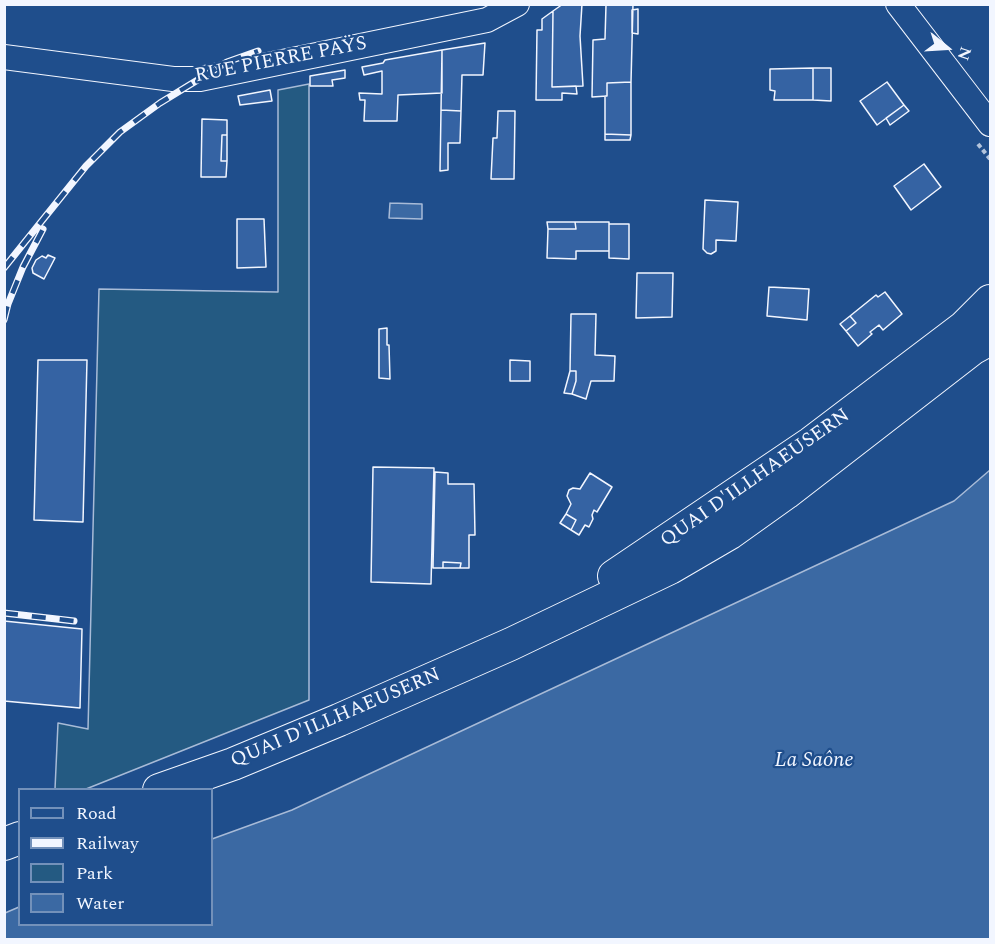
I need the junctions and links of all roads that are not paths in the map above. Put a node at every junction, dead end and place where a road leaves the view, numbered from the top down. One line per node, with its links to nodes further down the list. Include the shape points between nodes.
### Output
1 (517, 4): 3 (street, RUE PIERRE PAŸS, via 487,20 200,78 173,79)
2 (898, 4): 4 (street)
3 (4, 57)
4 (990, 124)
5 (990, 301): 7 (main road, QUAI D'ILLHAEUSERN, via 964,327 811,443)
6 (990, 339): 7 (main road, QUAI D'ILLHAEUSERN, via 730,533 670,568)
7 (511, 644): 8 (main road, QUAI D'ILLHAEUSERN, via 233,764)
8 (162, 788)

